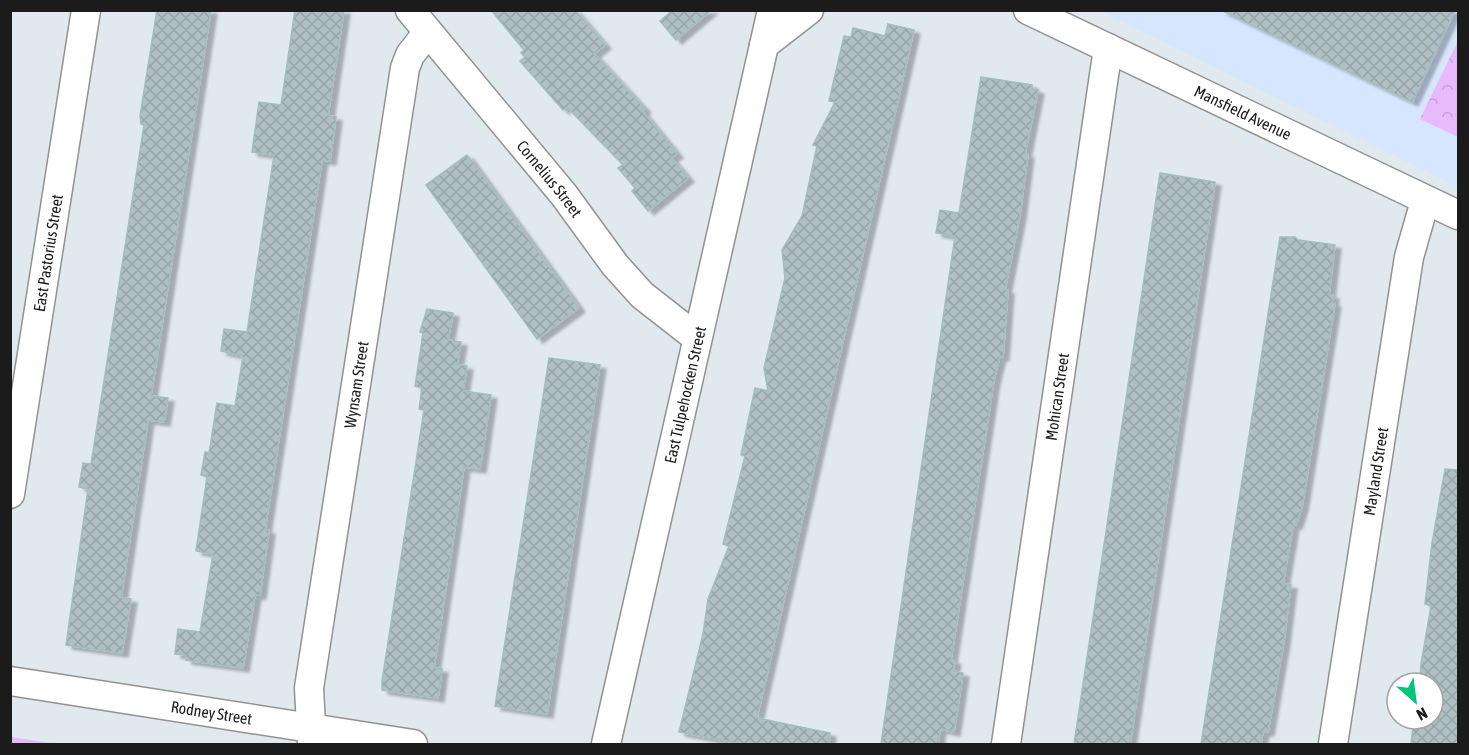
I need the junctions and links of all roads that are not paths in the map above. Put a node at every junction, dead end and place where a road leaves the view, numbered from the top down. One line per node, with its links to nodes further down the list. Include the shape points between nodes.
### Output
1 (86, 10): 11 (street, East Pastorius Street)
2 (772, 10): 6 (street, East Tulpehocken Street)
3 (809, 10): 6 (street)
4 (1028, 10): 7 (street, Mansfield Avenue)
5 (419, 21): 10 (street, Cornelius Street, via 564,195 615,265 642,295); 13 (street, Wynsam Street, via 405,68 309,688)
6 (764, 45): 10 (street, East Tulpehocken Street)
7 (1108, 48): 8 (street, Mansfield Avenue); 16 (street, Mohican Street)
8 (1425, 201): 9 (street, Mansfield Avenue); 17 (street, Mayland Street, via 1409,257)
9 (1458, 215)
10 (697, 338): 15 (street, East Tulpehocken Street)
11 (10, 494)
12 (10, 681): 13 (street, Rodney Street)
13 (311, 736): 14 (street, Rodney Street)
14 (412, 744)
15 (606, 744)
16 (1006, 744)
17 (1333, 744)

